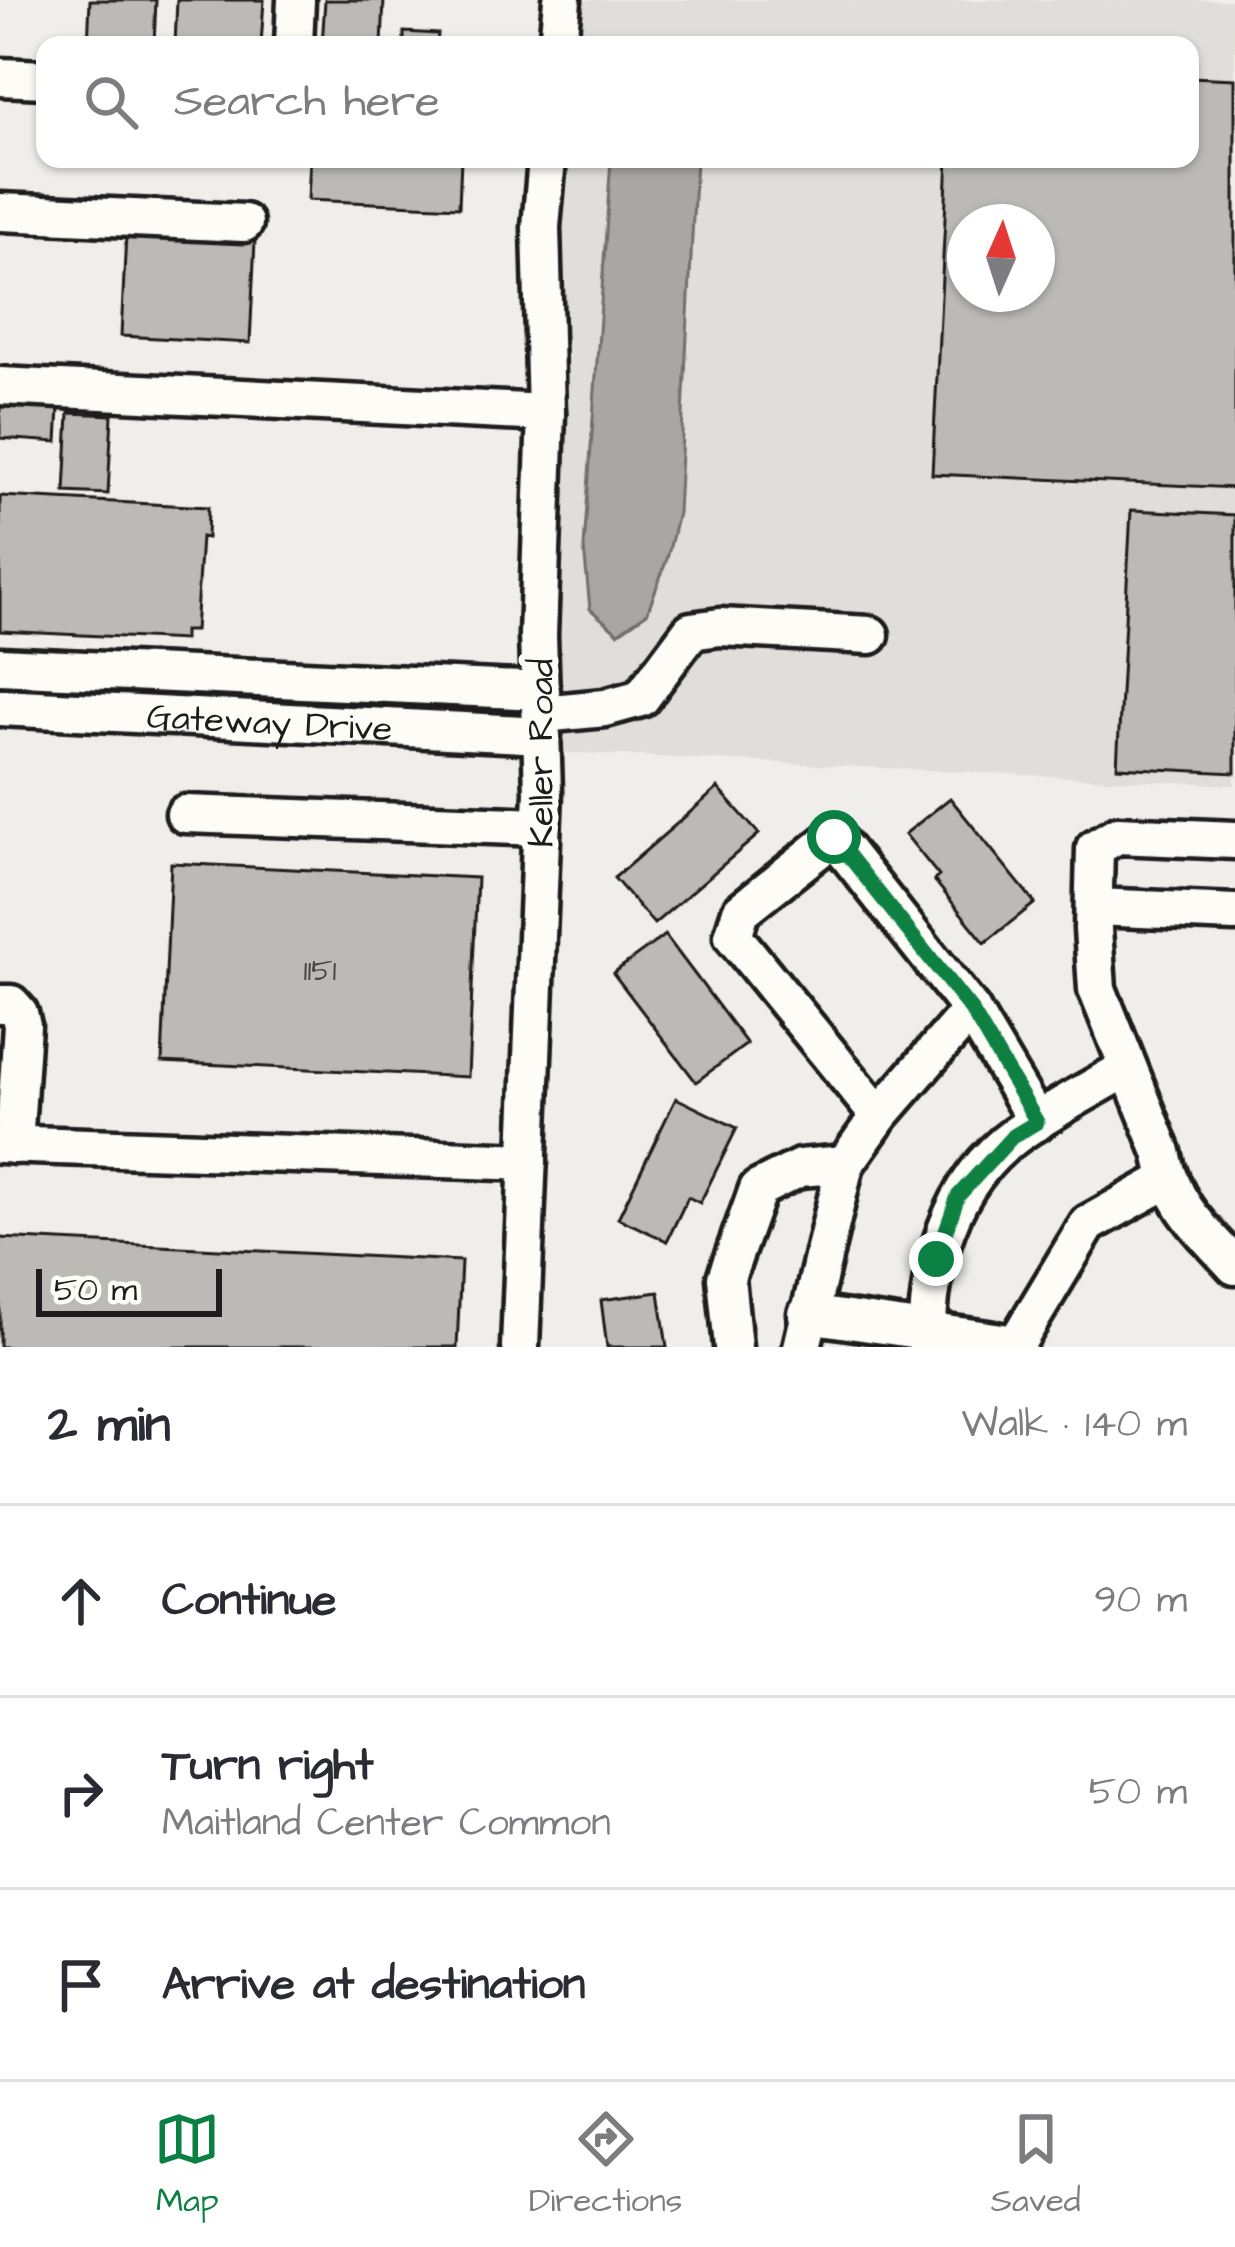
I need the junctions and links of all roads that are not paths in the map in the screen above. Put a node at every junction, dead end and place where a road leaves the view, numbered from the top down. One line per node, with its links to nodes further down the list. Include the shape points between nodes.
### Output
1 (296, 0): 3 (street)
2 (562, 0): 4 (street)
3 (294, 36)
4 (559, 36)
5 (0, 77): 6 (street)
6 (36, 79)
7 (546, 168): 11 (street, Keller Road)
8 (0, 212): 9 (street)
9 (244, 224)
10 (0, 386): 11 (street)
11 (546, 413): 15 (street, Keller Road)
12 (870, 635): 15 (street, via 691,631 641,698)
13 (0, 666): 15 (street, Gateway Drive)
14 (0, 707): 15 (street, Gateway Drive)
15 (542, 713): 17 (street, Keller Road)
16 (185, 814): 17 (street)
17 (542, 827): 28 (street, Keller Road)
18 (1235, 841): 19 (street, via 1117,835 1095,848)
19 (1094, 908): 20 (street); 23 (street, via 1097,989)
20 (1235, 914)
21 (0, 1004): 24 (street, via 11,1004 22,1025)
22 (971, 1010): 25 (street); 25 (street, via 834,837 741,910 733,936); 26 (street)
23 (1127, 1068): 26 (street); 30 (street)
24 (9, 1084): 27 (street)
25 (879, 1116): 29 (street)
26 (1037, 1122): 33 (street, via 1012,1137 958,1196 936,1259)
27 (7, 1145): 28 (street)
28 (528, 1162): 34 (street, Keller Road)
29 (845, 1164): 32 (street); 35 (street, via 800,1168 758,1189 726,1278)
30 (1168, 1180): 31 (street, via 1182,1209); 33 (street, via 1088,1224 1016,1344)
31 (1235, 1266)
32 (804, 1330): 33 (street)
33 (927, 1338)
34 (520, 1347)
35 (733, 1347)

